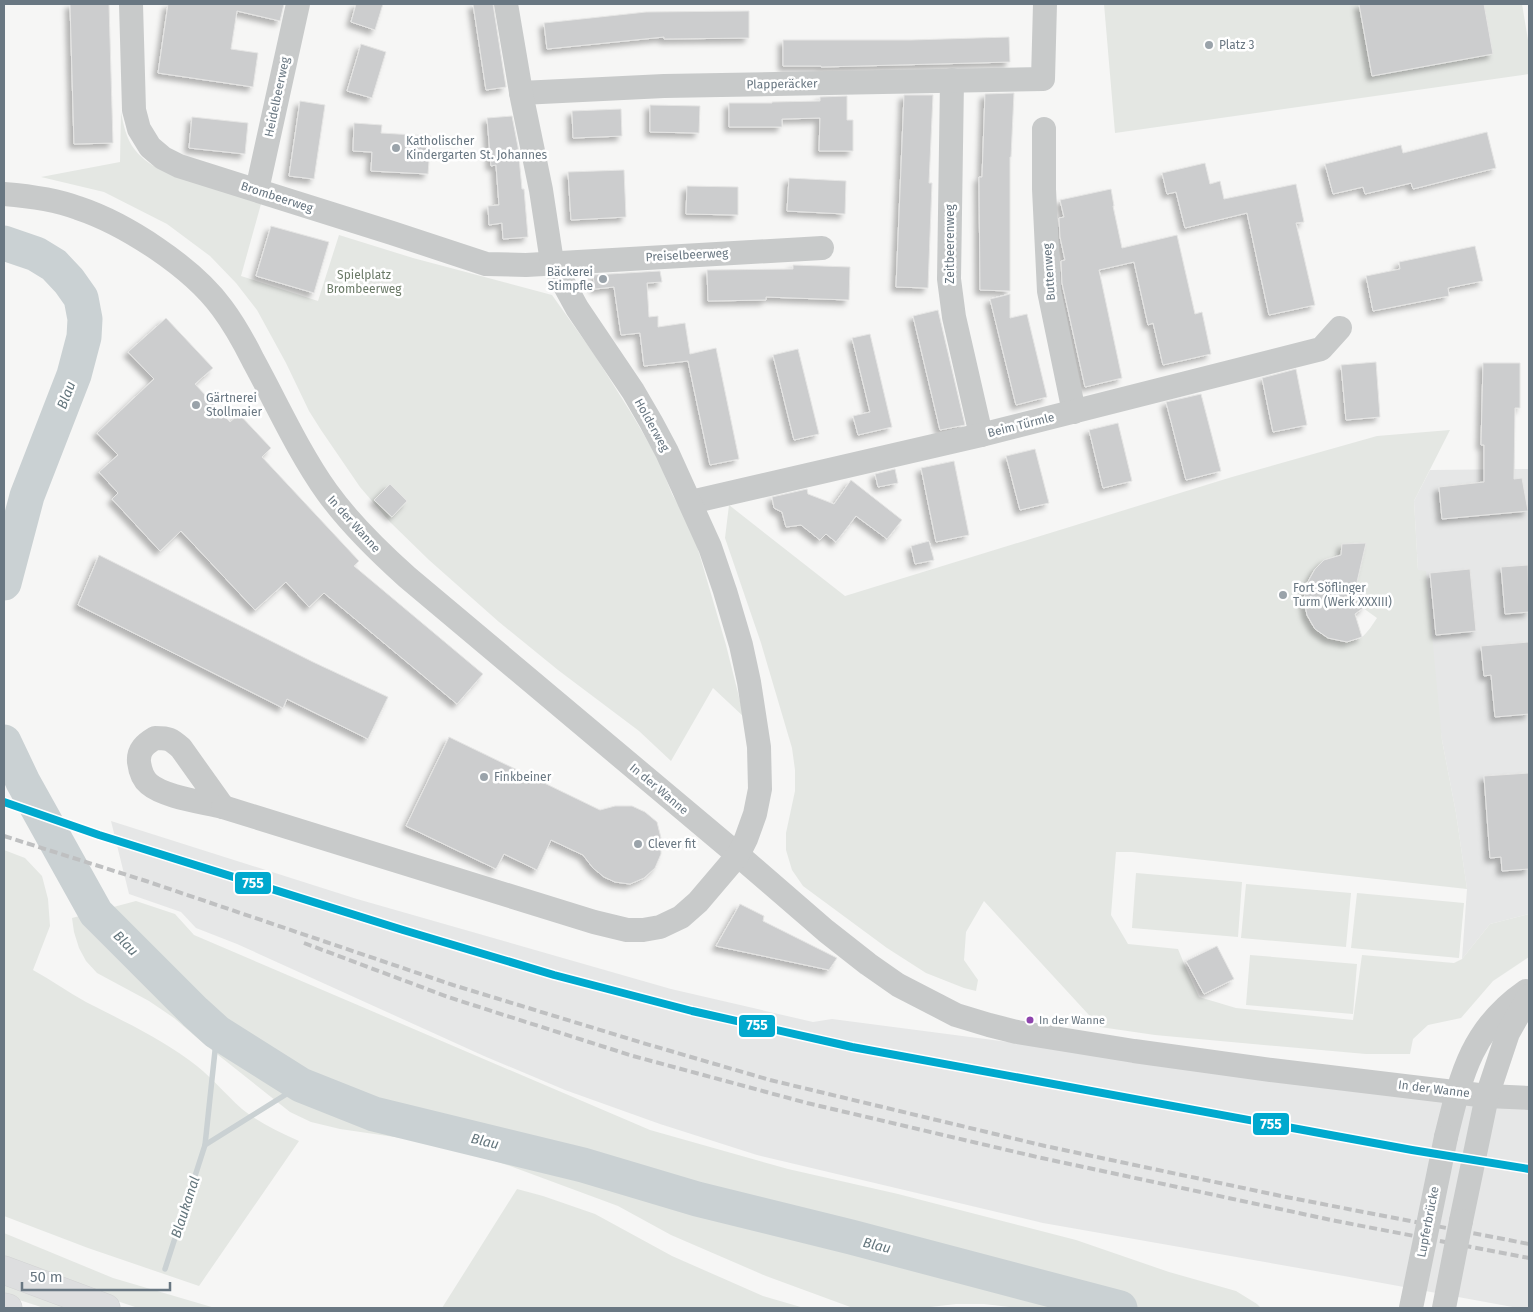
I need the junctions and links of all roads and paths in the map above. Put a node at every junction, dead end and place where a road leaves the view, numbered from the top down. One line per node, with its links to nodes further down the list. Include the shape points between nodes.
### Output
1 (131, 4): 8 (street, Brombeerweg, via 134,110 139,129 150,147 179,166)
2 (298, 4): 8 (street, Heidelbeerweg)
3 (506, 4): 6 (street, Holderweg)
4 (1045, 4): 5 (street, Plapperäcker, via 1043,79)
5 (952, 80): 6 (street, Plapperäcker, via 664,86); 14 (street, Zeitbeerenweg, via 949,279 954,317)
6 (521, 93): 11 (street, Holderweg)
7 (1044, 129): 13 (street, Buttenweg, via 1048,292)
8 (257, 190): 11 (street, Brombeerweg, via 486,264)
9 (4, 194): 17 (street, In der Wanne, via 49,200 101,217 130,232 199,283 222,308 241,337 326,491 372,546)
10 (822, 248): 11 (street, Preiselbeerweg)
11 (552, 262): 15 (street, Holderweg, via 577,308 633,391)
12 (1340, 328): 13 (street, Beim Türmle, via 1321,349)
13 (1074, 412): 14 (street, Beim Türmle)
14 (981, 435): 15 (street, Beim Türmle)
15 (691, 502): 17 (street, Holderweg, via 731,609 749,682 759,748 760,789 755,814)
16 (224, 807): 17 (street, via 627,930 660,927 680,917 698,902)
17 (738, 855): 20 (street, In der Wanne, via 868,964 898,985 956,1015 1017,1032 1071,1041 1271,1070)
18 (1529, 989): 20 (street, Lupferbrücke, via 1502,1009 1487,1028 1471,1052)
19 (1529, 996): 21 (street, via 1508,1033)
20 (1457, 1092): 21 (street, In der Wanne); 27 (street, Lupferbrücke, bridge)
21 (1487, 1096): 22 (street, In der Wanne); 28 (street, bridge)
22 (1529, 1098)
23 (4, 1270): 26 (main road)
24 (4, 1307): 25 (main road)
25 (8, 1308)
26 (106, 1308)
27 (1411, 1308)
28 (1444, 1308)

